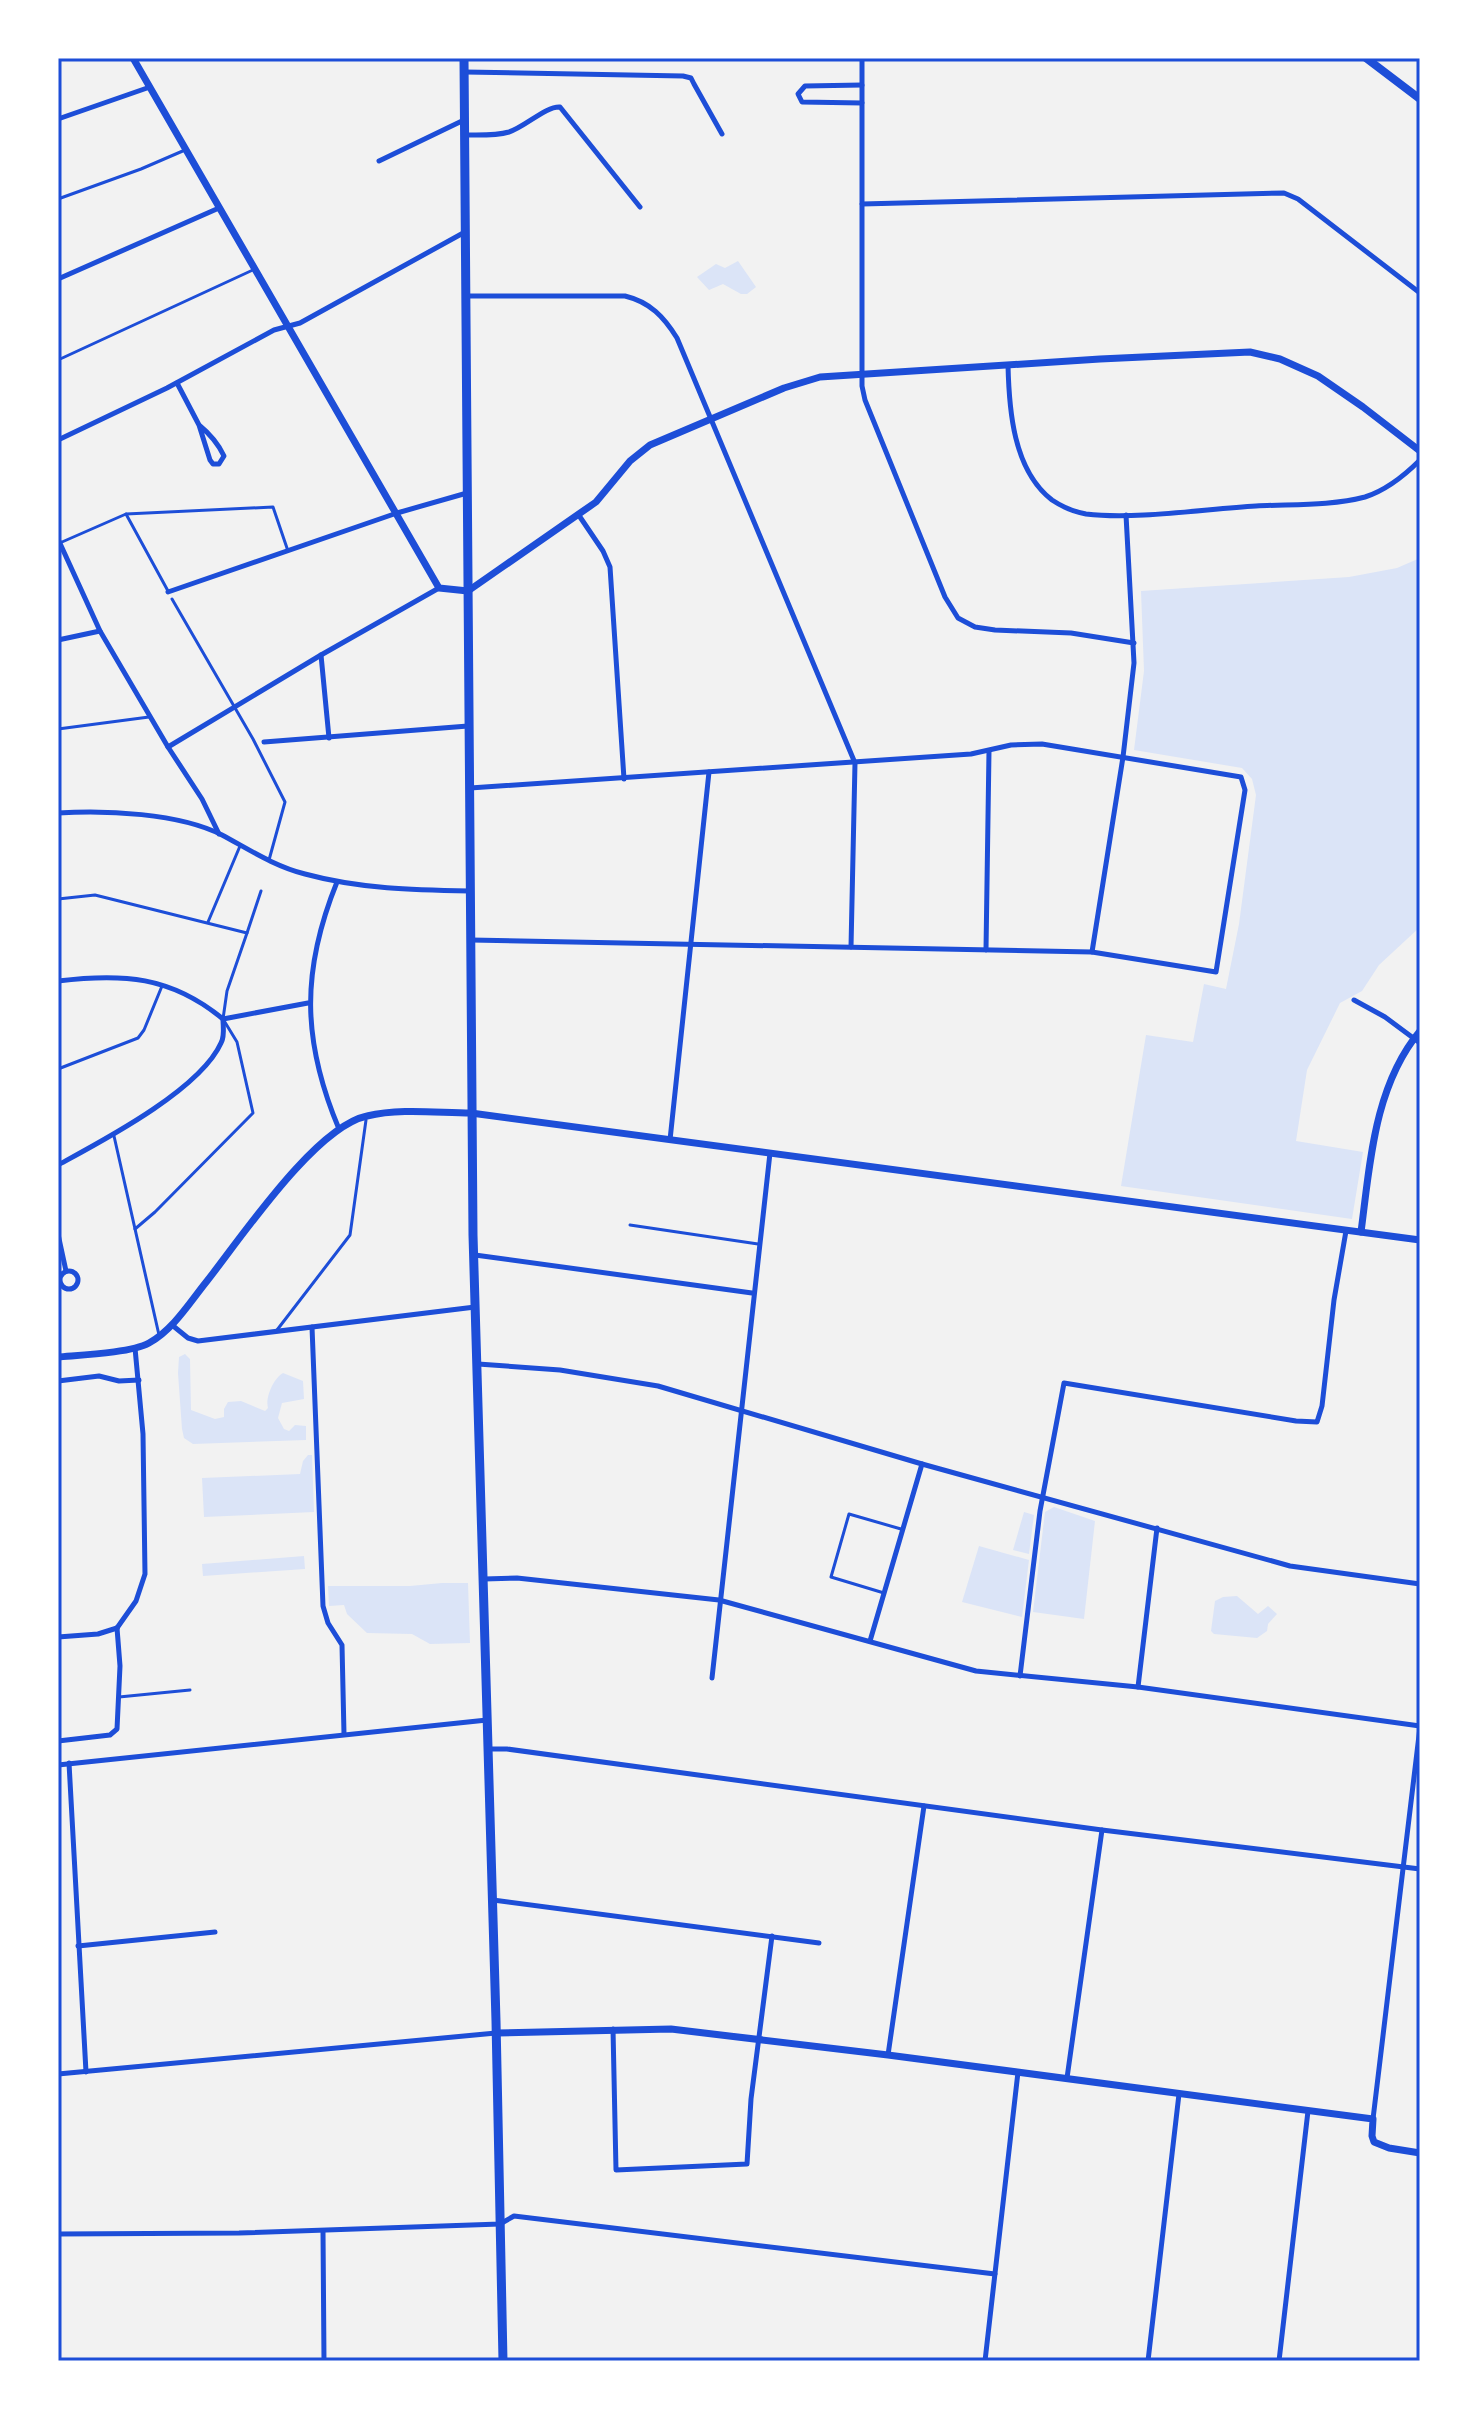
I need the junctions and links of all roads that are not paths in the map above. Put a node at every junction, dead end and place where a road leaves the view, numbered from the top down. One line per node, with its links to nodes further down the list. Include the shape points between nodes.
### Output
1 (133, 58): 7 (street)
2 (464, 58): 5 (main road)
3 (862, 58): 6 (street)
4 (1366, 58): 8 (main road)
5 (464, 72): 11 (main road); 12 (street, via 687,77)
6 (862, 85): 9 (street); 9 (street, via 805,86 798,94 802,102)
7 (150, 87): 10 (street); 14 (street)
8 (1420, 99)
9 (862, 103): 17 (street)
10 (58, 119)
11 (465, 120): 13 (main road); 15 (street)
12 (722, 134)
13 (465, 135): 18 (street, via 504,133 560,107); 20 (main road)
14 (186, 149): 16 (lane); 19 (street)
15 (379, 161)
16 (58, 199)
17 (862, 204): 23 (street, via 1284,193); 28 (street)
18 (640, 207)
19 (219, 208): 21 (street); 22 (street)
20 (465, 232): 24 (main road); 25 (street)
21 (255, 269): 25 (street); 26 (lane)
22 (58, 279)
23 (1420, 293)
24 (466, 296): 30 (street, via 636,299 659,313 677,338); 35 (main road)
25 (288, 326): 29 (street); 36 (street)
26 (58, 360)
27 (1008, 365): 28 (street); 33 (street, via 1263,354 1318,376); 39 (street, via 1017,445 1040,485 1052,499 1084,514)
28 (862, 373): 30 (street, via 800,382); 48 (street, via 865,400 958,618 995,630 1071,633)
29 (177, 383): 31 (street); 32 (street)
30 (711, 419): 38 (street, via 641,451 596,502); 59 (street)
31 (199, 425): 31 (street, via 210,460 219,464 221,450)
32 (58, 440)
33 (1420, 451)
34 (1420, 460): 39 (street, via 1386,488 1363,497)
35 (467, 493): 36 (street); 43 (main road)
36 (397, 513): 41 (street); 42 (street)
37 (126, 514): 40 (lane); 41 (lane, via 273,507); 44 (lane)
38 (578, 514): 43 (street); 61 (street, via 610,567)
39 (1126, 515): 48 (street)
40 (59, 542): 46 (street)
41 (288, 551): 44 (street)
42 (439, 588): 43 (street); 49 (street)
43 (468, 591): 52 (main road)
44 (168, 592)
45 (172, 599): 50 (lane)
46 (100, 631): 47 (street); 51 (street)
47 (58, 640)
48 (1134, 643): 58 (street)
49 (321, 655): 50 (street); 54 (street)
50 (233, 707): 56 (street); 66 (lane, via 285,802)
51 (150, 717): 53 (lane); 56 (street)
52 (469, 726): 54 (street); 62 (main road)
53 (58, 729)
54 (329, 738): 55 (street)
55 (264, 742)
56 (168, 747): 64 (street)
57 (989, 751): 58 (street, via 1029,744); 59 (street); 76 (street)
58 (1123, 757): 77 (street); 77 (street, via 1241,777 1245,790 1216,972)
59 (855, 763): 60 (street); 75 (street)
60 (709, 772): 61 (street); 74 (street)
61 (624, 779): 62 (street)
62 (469, 788): 69 (main road)
63 (58, 813): 64 (street, via 123,813)
64 (219, 834): 65 (street)
65 (240, 846): 66 (street); 71 (lane)
66 (269, 861): 67 (street)
67 (337, 882): 69 (street); 81 (street, via 318,934)
68 (261, 891): 72 (lane)
69 (470, 891): 73 (main road)
70 (58, 899): 71 (lane, via 95,895)
71 (208, 922): 72 (lane)
72 (247, 933): 82 (lane)
73 (471, 940): 74 (street); 85 (main road)
74 (691, 945): 75 (street); 89 (street)
75 (851, 947): 76 (street)
76 (986, 950): 77 (street)
77 (1092, 952)
78 (58, 981): 79 (street, via 136,977)
79 (162, 985): 82 (street); 84 (lane, via 138,1038)
80 (1354, 1000): 83 (street)
81 (309, 1003): 82 (street); 87 (street, via 316,1066)
82 (223, 1019): 88 (street, via 221,1045 205,1065); 93 (lane, via 237,1042 253,1113)
83 (1418, 1037): 95 (street, via 1388,1088 1379,1115)
84 (58, 1069)
85 (471, 1113): 86 (street); 89 (street); 99 (main road)
86 (366, 1116): 87 (street); 105 (lane, via 350,1235)
87 (339, 1129): 103 (street, via 279,1190)
88 (114, 1136): 91 (street); 93 (lane)
89 (670, 1140): 90 (street)
90 (770, 1153): 94 (street); 98 (street)
91 (58, 1165)
92 (630, 1225): 98 (lane)
93 (135, 1229): 106 (lane)
94 (1346, 1231): 95 (street); 114 (street, via 1317,1422 1064,1383)
95 (1361, 1232): 97 (street)
96 (58, 1234): 100 (street)
97 (1420, 1240)
98 (758, 1244): 101 (street)
99 (474, 1255): 101 (street); 102 (main road)
100 (66, 1271)
101 (752, 1293): 112 (street)
102 (475, 1307): 104 (street); 109 (main road)
103 (171, 1324): 105 (street, via 198,1341); 106 (street)
104 (312, 1327): 105 (street); 131 (street, via 323,1606 342,1645)
105 (276, 1331)
106 (159, 1337): 107 (street)
107 (135, 1348): 108 (street); 110 (street)
108 (58, 1357)
109 (477, 1364): 112 (street, via 612,1377); 117 (main road)
110 (139, 1380): 111 (street, via 99,1376); 121 (street, via 145,1574 136,1601)
111 (58, 1381)
112 (742, 1412): 113 (street); 120 (street)
113 (922, 1464): 114 (street); 116 (street)
114 (1044, 1497): 115 (street); 124 (street)
115 (1157, 1528): 118 (street, via 1290,1566); 126 (street)
116 (903, 1530): 119 (street); 119 (lane, via 849,1514 831,1577)
117 (484, 1579): 120 (street); 129 (main road)
118 (1420, 1584)
119 (884, 1593): 123 (street)
120 (719, 1600): 123 (street); 125 (street)
121 (117, 1628): 122 (street); 128 (street)
122 (58, 1637)
123 (870, 1641): 124 (street, via 976,1671)
124 (1020, 1676): 126 (street)
125 (712, 1678)
126 (1138, 1687): 130 (street)
127 (190, 1690): 128 (lane)
128 (119, 1697): 132 (street, via 113,1733)
129 (488, 1719): 131 (street); 133 (main road)
130 (1420, 1726): 138 (street)
131 (344, 1734): 134 (street)
132 (58, 1741)
133 (489, 1749): 136 (street); 140 (main road)
134 (69, 1763): 135 (street); 144 (street)
135 (58, 1765)
136 (924, 1806): 137 (street); 148 (street)
137 (1102, 1830): 138 (street); 152 (street)
138 (1403, 1867): 139 (street); 155 (street)
139 (1420, 1869)
140 (493, 1900): 142 (street); 146 (main road)
141 (215, 1932): 144 (street)
142 (772, 1936): 143 (street); 147 (street)
143 (819, 1943)
144 (78, 1946): 149 (street)
145 (613, 2029): 146 (street); 147 (street, via 671,2029); 147 (street, via 615,2170 620,2172 747,2164)
146 (497, 2033): 149 (street); 157 (main road)
147 (758, 2041): 148 (street)
148 (888, 2055): 150 (street)
149 (86, 2072): 151 (street)
150 (1018, 2072): 152 (street); 160 (street)
151 (58, 2074)
152 (1067, 2078): 153 (street)
153 (1179, 2094): 154 (street); 164 (street)
154 (1308, 2111): 155 (street); 165 (street)
155 (1373, 2119): 156 (street, via 1374,2142)
156 (1420, 2153)
157 (500, 2224): 158 (street); 160 (street, via 514,2216); 162 (main road)
158 (323, 2231): 159 (street); 161 (street)
159 (58, 2234)
160 (995, 2274): 163 (street)
161 (324, 2361)
162 (503, 2361)
163 (985, 2361)
164 (1148, 2361)
165 (1279, 2361)

